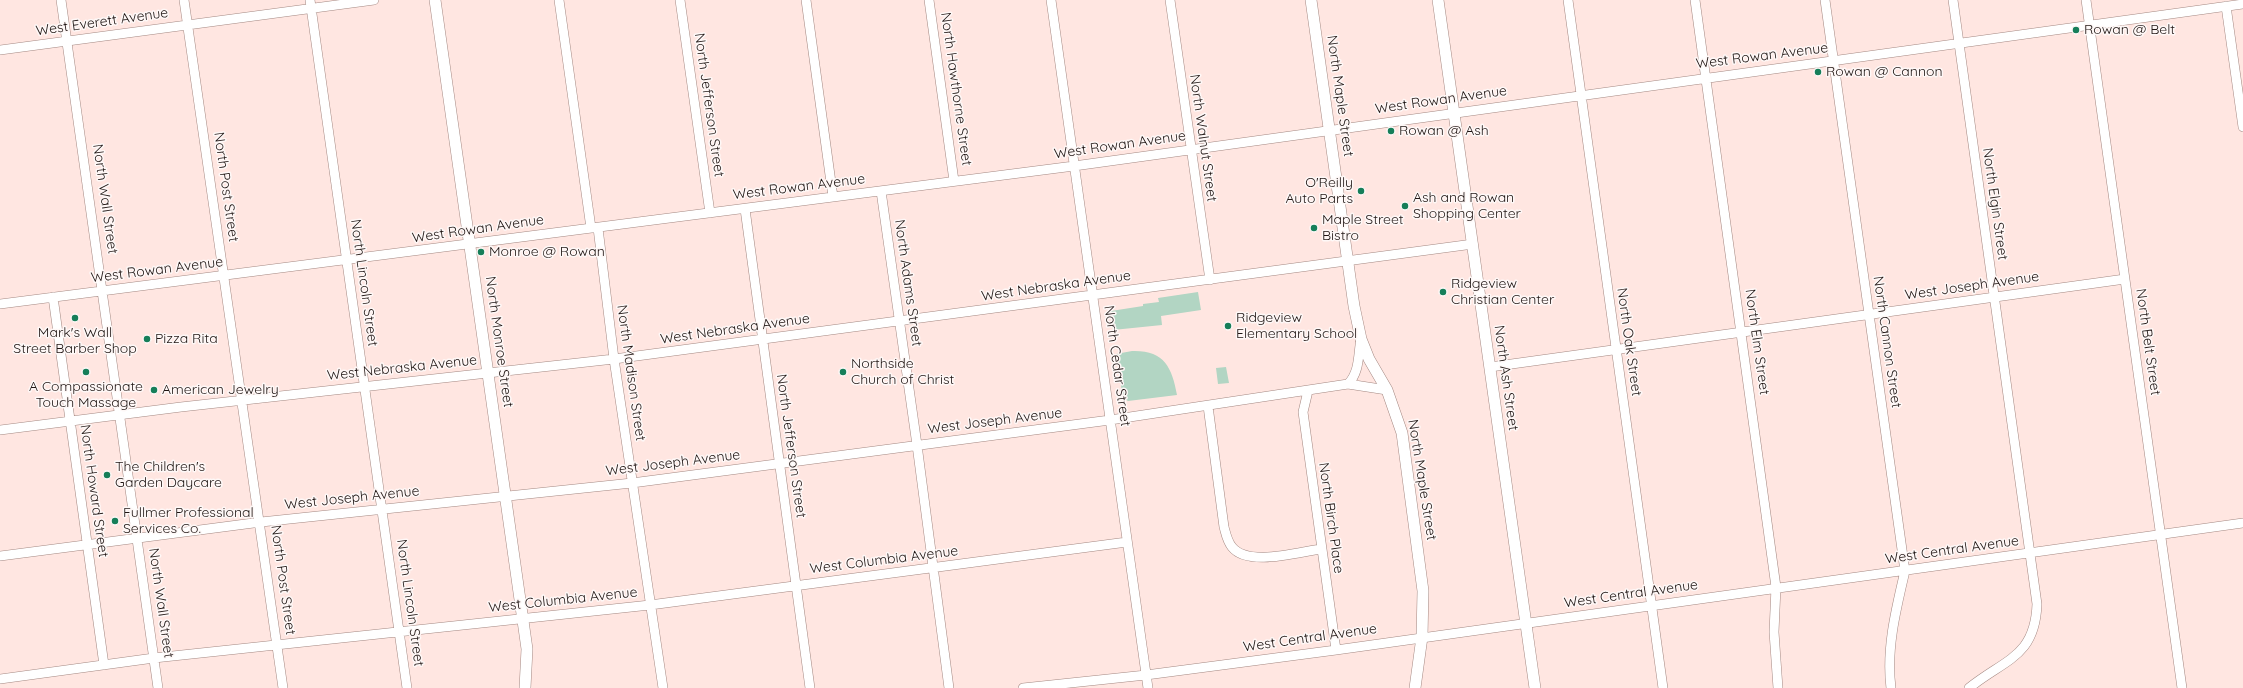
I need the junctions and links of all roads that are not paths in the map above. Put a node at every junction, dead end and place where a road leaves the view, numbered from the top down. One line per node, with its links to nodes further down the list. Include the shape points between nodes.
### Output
1 (62, 0): 23 (street, North Wall Street)
2 (184, 0): 21 (street, North Post Street)
3 (374, 0): 18 (street, West Everett Avenue)
4 (435, 0): 40 (main road, North Monroe Street)
5 (559, 0): 39 (street, North Madison Street)
6 (680, 0): 38 (street, North Jefferson Street)
7 (806, 0): 36 (street)
8 (929, 0): 34 (street, North Hawthorne Street)
9 (1051, 0): 33 (street, North Cedar Street)
10 (1170, 0): 32 (street, North Walnut Street)
11 (1311, 0): 31 (main road, North Maple Street)
12 (1438, 0): 29 (main road, North Ash Street)
13 (1568, 0): 28 (street, North Oak Street)
14 (1695, 0): 27 (street, North Elm Street)
15 (1825, 0): 26 (street, North Cannon Street)
16 (1953, 0): 24 (street, North Elgin Street)
17 (2086, 0): 22 (street, North Belt Street)
18 (310, 4): 21 (street, West Everett Avenue); 42 (street, North Lincoln Street)
19 (2243, 4): 20 (street, West Rowan Avenue)
20 (2226, 6): 22 (street, West Rowan Avenue); 30 (street)
21 (188, 24): 23 (street, West Everett Avenue); 44 (street, North Post Street)
22 (2089, 25): 24 (street, West Rowan Avenue); 45 (street, North Belt Street)
23 (68, 41): 25 (street, West Everett Avenue); 47 (street, North Wall Street)
24 (1959, 44): 26 (street, West Rowan Avenue); 49 (street, North Elgin Street)
25 (0, 50)
26 (1834, 61): 27 (street, West Rowan Avenue); 52 (street, North Cannon Street)
27 (1706, 77): 28 (street, West Rowan Avenue); 54 (street, North Elm Street)
28 (1582, 95): 29 (street, West Rowan Avenue); 57 (street, North Oak Street)
29 (1454, 112): 31 (street, West Rowan Avenue); 41 (main road, North Ash Street)
30 (2243, 127)
31 (1329, 130): 32 (street, West Rowan Avenue); 43 (main road, North Maple Street)
32 (1190, 149): 33 (street, West Rowan Avenue); 46 (street, North Walnut Street)
33 (1074, 166): 34 (street, West Rowan Avenue); 48 (street, North Cedar Street)
34 (954, 181): 35 (street, West Rowan Avenue)
35 (881, 191): 36 (street, West Rowan Avenue); 53 (street, North Adams Street)
36 (833, 197): 37 (street, West Rowan Avenue)
37 (745, 209): 38 (street, West Rowan Avenue); 55 (street, North Jefferson Street)
38 (710, 213): 39 (street, West Rowan Avenue)
39 (594, 228): 40 (street, West Rowan Avenue); 58 (street, North Madison Street)
40 (470, 244): 42 (street, West Rowan Avenue); 60 (main road, North Monroe Street)
41 (1472, 244): 43 (street, West Nebraska Avenue); 59 (main road, North Ash Street)
42 (347, 261): 44 (street, West Rowan Avenue); 62 (street, North Lincoln Street)
43 (1347, 261): 46 (street, West Nebraska Avenue); 56 (main road, North Maple Street)
44 (225, 276): 47 (street, West Rowan Avenue); 65 (street, North Post Street)
45 (2125, 278): 49 (street, West Joseph Avenue); 78 (street, North Belt Street)
46 (1210, 280): 48 (street, West Nebraska Avenue)
47 (104, 291): 50 (street, West Rowan Avenue); 67 (street, North Wall Street)
48 (1092, 296): 53 (street, West Nebraska Avenue); 68 (street, North Cedar Street)
49 (1994, 297): 52 (street, West Joseph Avenue); 83 (street, North Elgin Street)
50 (53, 298): 51 (street, West Rowan Avenue); 69 (street, North Howard Street)
51 (0, 304)
52 (1869, 315): 54 (street, West Joseph Avenue); 86 (street, North Cannon Street)
53 (899, 321): 55 (street, West Nebraska Avenue); 71 (street, North Adams Street)
54 (1742, 332): 57 (street, West Joseph Avenue); 88 (street, North Elm Street)
55 (762, 339): 58 (street, West Nebraska Avenue); 72 (street, North Jefferson Street)
56 (1361, 339): 61 (street, via 1357,371); 63 (main road, North Maple Street)
57 (1615, 348): 59 (street, West Joseph Avenue); 90 (street, North Oak Street)
58 (614, 359): 60 (street, West Nebraska Avenue); 73 (street, North Madison Street)
59 (1490, 367): 92 (main road, North Ash Street)
60 (489, 373): 62 (street, West Nebraska Avenue); 74 (main road, North Monroe Street)
61 (1348, 384): 63 (street, West Joseph Avenue); 64 (street, West Joseph Avenue)
62 (365, 386): 65 (street, West Nebraska Avenue); 75 (street, North Lincoln Street)
63 (1387, 390): 94 (main road, North Maple Street, via 1396,412 1404,449 1423,591)
64 (1308, 391): 66 (street, West Joseph Avenue); 82 (street, North Birch Place, via 1303,412)
65 (242, 401): 67 (street, West Nebraska Avenue); 76 (street, North Post Street)
66 (1208, 406): 68 (street, West Joseph Avenue); 82 (street, via 1224,527 1232,548 1248,557)
67 (121, 415): 69 (street, West Nebraska Avenue); 79 (street, North Wall Street)
68 (1110, 420): 71 (street, West Joseph Avenue); 80 (street, North Cedar Street)
69 (70, 421): 70 (street, West Nebraska Avenue); 81 (street, North Howard Street)
70 (0, 430)
71 (918, 445): 72 (street, West Joseph Avenue); 85 (street, North Adams Street)
72 (780, 464): 73 (street, West Joseph Avenue); 87 (street, North Jefferson Street)
73 (632, 483): 74 (street, West Joseph Avenue); 89 (street, North Madison Street)
74 (506, 495): 75 (street, West Joseph Avenue); 91 (main road, North Monroe Street)
75 (383, 508): 76 (street, West Joseph Avenue); 93 (street, North Lincoln Street)
76 (261, 522): 79 (street, West Joseph Avenue); 95 (street, North Post Street)
77 (2243, 524): 78 (street, West Central Avenue)
78 (2161, 535): 83 (street, West Central Avenue); 116 (street, North Belt Street)
79 (138, 537): 81 (street, West Joseph Avenue); 97 (street, North Wall Street)
80 (1128, 542): 85 (street, West Columbia Avenue); 99 (street, North Cedar Street)
81 (88, 544): 84 (street, West Joseph Avenue); 98 (street, North Howard Street)
82 (1321, 549): 96 (street, North Birch Place)
83 (2030, 554): 86 (street, West Central Avenue); 115 (street, North Elgin Street, via 2037,604 2036,622 2030,639 2020,652)
84 (0, 556)
85 (933, 568): 87 (street, West Columbia Avenue); 107 (street, North Adams Street)
86 (1905, 571): 88 (street, West Central Avenue); 114 (street, North Cannon Street, via 1894,619)
87 (796, 586): 89 (street, West Columbia Avenue); 106 (street, North Jefferson Street)
88 (1776, 588): 90 (street, West Central Avenue); 113 (street, North Elm Street, via 1774,632)
89 (650, 605): 91 (street, West Columbia Avenue); 105 (street, North Madison Street)
90 (1652, 605): 92 (street, West Central Avenue); 112 (street, North Oak Street)
91 (523, 618): 93 (street, West Columbia Avenue); 104 (main road, North Monroe Street, via 527,649)
92 (1526, 623): 94 (street, West Central Avenue); 111 (main road, North Ash Street)
93 (398, 632): 95 (street, West Columbia Avenue); 103 (street, North Lincoln Street)
94 (1422, 637): 96 (street, West Central Avenue); 110 (main road, North Maple Street)
95 (277, 645): 97 (street, West Columbia Avenue); 102 (street, North Post Street)
96 (1336, 650): 99 (street, West Central Avenue)
97 (154, 658): 98 (street, West Columbia Avenue); 101 (street, North Wall Street)
98 (104, 665): 100 (street, West Columbia Avenue)
99 (1146, 675): 108 (street, West Central Avenue); 109 (street, North Cedar Street)
100 (0, 679)
101 (158, 688)
102 (283, 688)
103 (407, 688)
104 (526, 688)
105 (664, 688)
106 (810, 688)
107 (949, 688)
108 (1023, 688)
109 (1148, 688)
110 (1415, 688)
111 (1534, 688)
112 (1663, 688)
113 (1778, 688)
114 (1891, 688)
115 (1969, 688)
116 (2182, 688)

